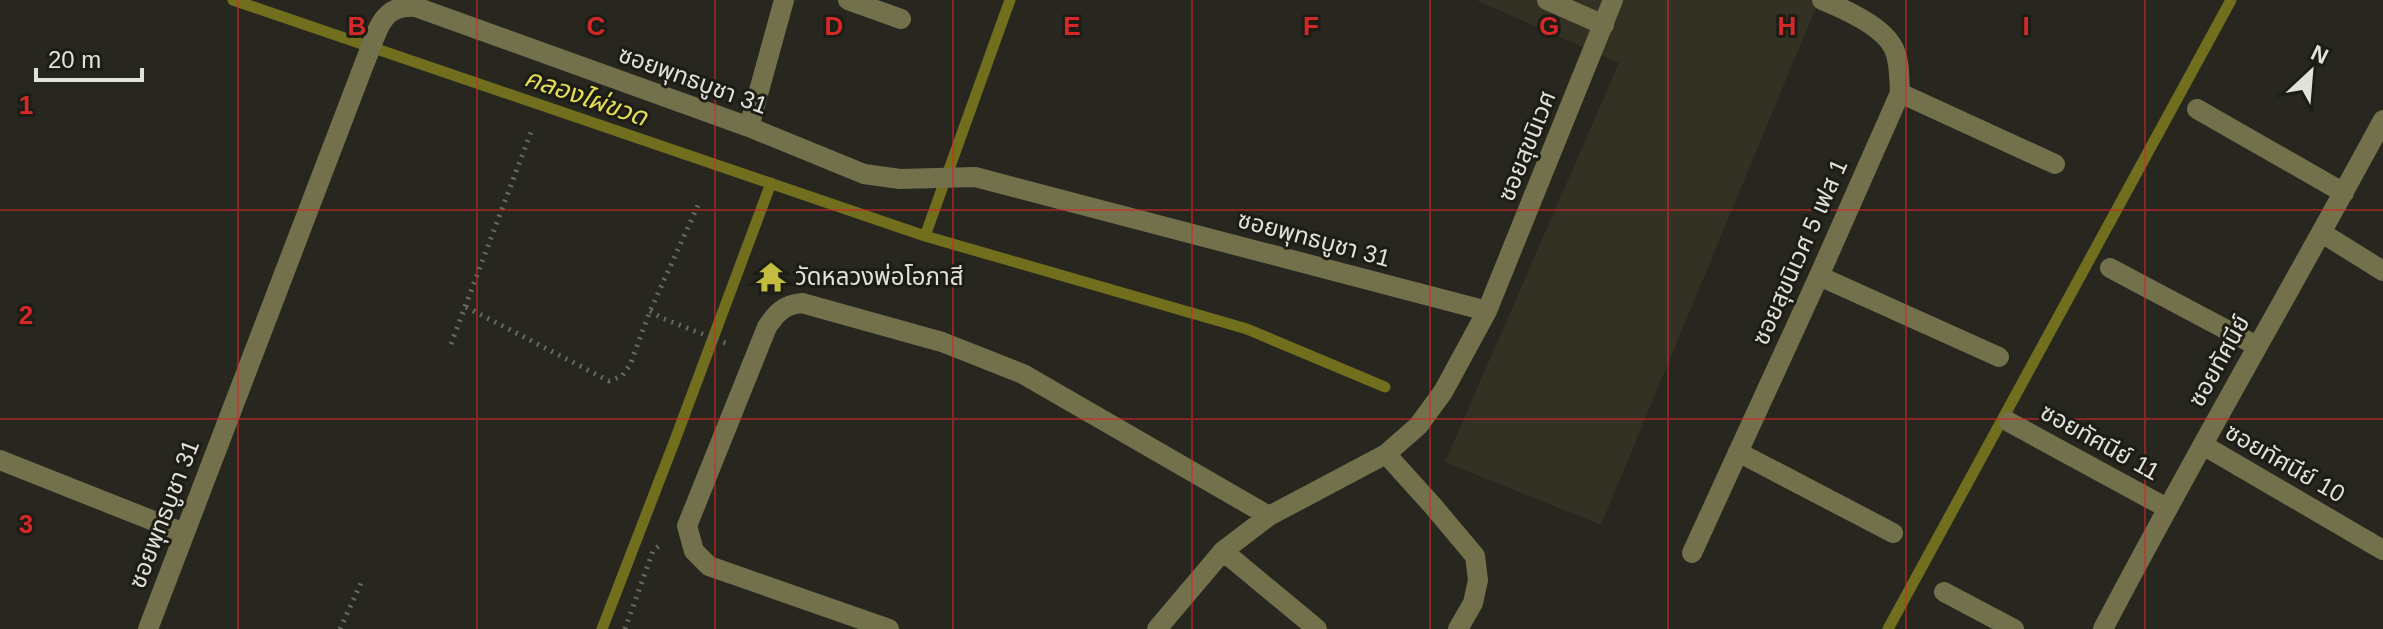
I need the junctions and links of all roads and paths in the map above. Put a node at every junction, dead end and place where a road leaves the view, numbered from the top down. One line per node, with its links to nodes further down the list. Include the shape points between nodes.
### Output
1 (784, 0): 12 (street)
2 (848, 0): 7 (street)
3 (1547, 0): 8 (street)
4 (1613, 0): 8 (street, ซอยสุขนิเวศ)
5 (1822, 0): 9 (street, via 1876,27 1894,47)
6 (400, 3): 12 (street, ซอยพุทธบูชา 31); 36 (street, ซอยพุทธบูชา 31, via 387,13 365,62)
7 (901, 19)
8 (1604, 25): 23 (street, ซอยสุขนิเวศ)
9 (1900, 93): 14 (street); 20 (street, ซอยสุขนิเวศ 5 เฟส 1)
10 (2197, 109): 15 (street)
11 (2383, 120): 15 (street, ซอยทัศนีย์)
12 (749, 127): 23 (street, ซอยพุทธบูชา 31, via 864,174 900,179 975,177)
13 (531, 132): 21 (path)
14 (2055, 164)
15 (2344, 193): 17 (street, ซอยทัศนีย์)
16 (700, 201): 22 (path)
17 (2322, 233): 19 (street); 26 (street, ซอยทัศนีย์)
18 (2110, 268): 26 (street)
19 (2383, 271)
20 (1819, 276): 27 (street); 30 (street, ซอยสุขนิเวศ 5 เฟส 1)
21 (466, 307): 22 (path, via 609,381 630,365); 25 (path)
22 (650, 311): 24 (path)
23 (1487, 311): 31 (street, ซอยสุขนิเวศ, via 1443,392 1418,426)
24 (723, 342)
25 (451, 344)
26 (2257, 346): 29 (street, ซอยทัศนีย์)
27 (1999, 357)
28 (2009, 422): 33 (street, ซอยทัศนีย์ 11)
29 (2203, 445): 33 (street, ซอยทัศนีย์); 38 (street, ซอยทัศนีย์ 10)
30 (1738, 452): 37 (street); 40 (street, ซอยสุขนิเวศ 5 เฟส 1)
31 (1386, 454): 34 (street, ซอยสุขนิเวศ); 49 (street, via 1475,556 1478,580 1473,603)
32 (0, 460): 36 (street)
33 (2167, 508): 51 (street, ซอยทัศนีย์)
34 (1269, 516): 35 (street, via 1023,374 942,342 802,303 787,304 767,327); 39 (street, ซอยสุขนิเวศ)
35 (687, 526): 45 (path, via 653,551); 46 (street, via 694,551 709,566)
36 (184, 533): 43 (street, ซอยพุทธบูชา 31)
37 (1893, 533)
38 (2383, 550)
39 (1223, 551): 47 (street, ซอยสุขนิเวศ); 48 (street)
40 (1692, 553)
41 (361, 583): 44 (path)
42 (1944, 592): 50 (street)
43 (148, 629)
44 (340, 629)
45 (625, 629)
46 (889, 629)
47 (1157, 629)
48 (1317, 629)
49 (1458, 629)
50 (2014, 629)
51 (2103, 629)

